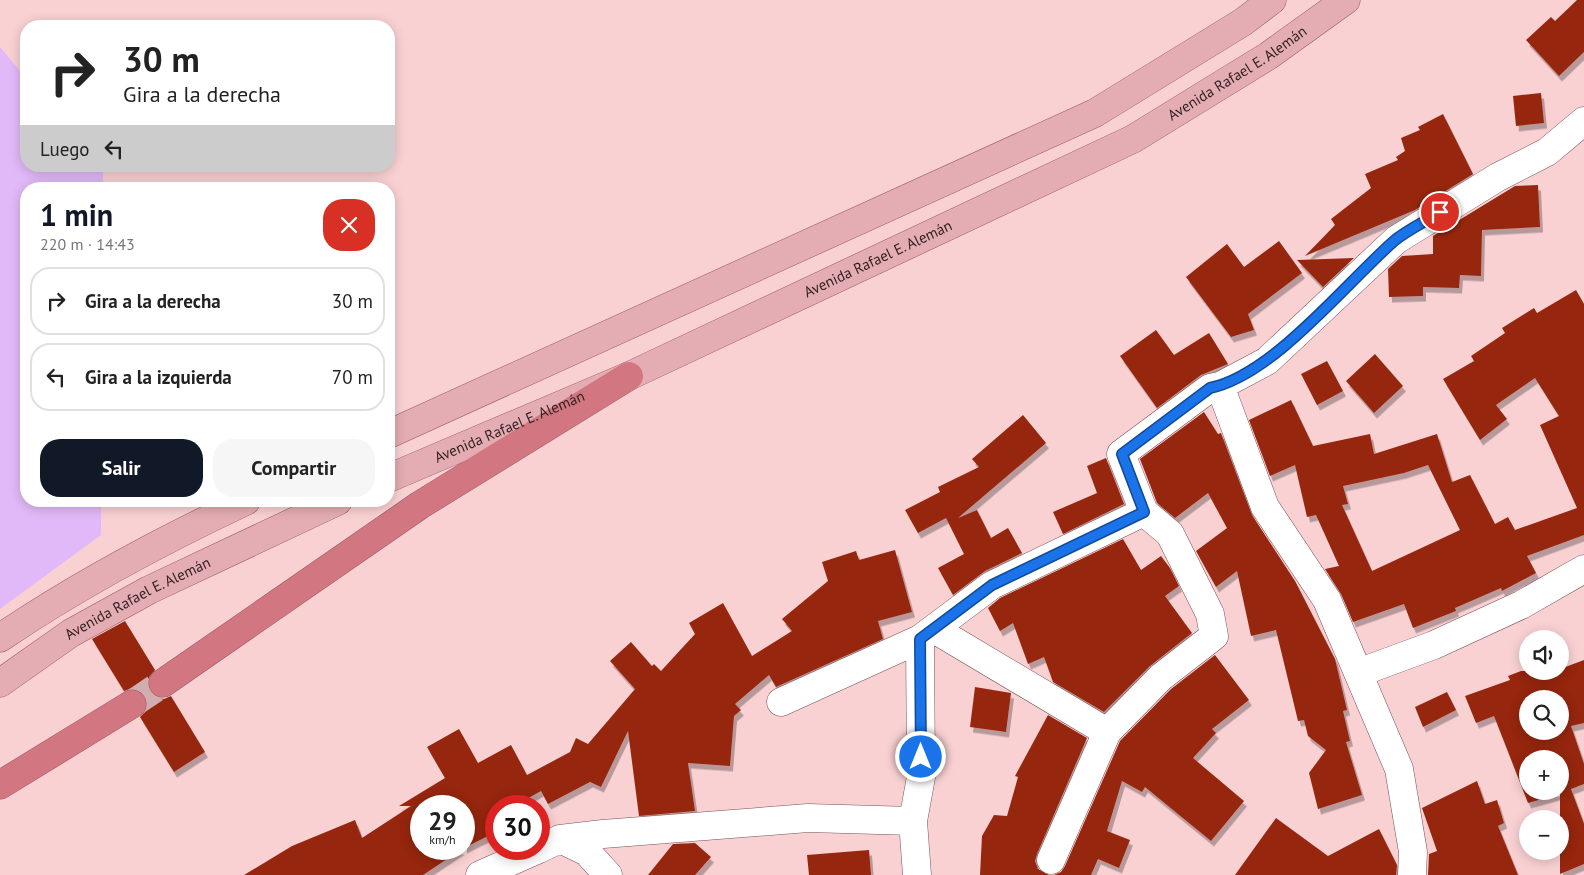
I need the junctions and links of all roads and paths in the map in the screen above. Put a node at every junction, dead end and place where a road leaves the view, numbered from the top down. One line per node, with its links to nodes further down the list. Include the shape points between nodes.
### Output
1 (1272, 0): 6 (main road, via 1243,22 1095,113)
2 (1346, 0): 4 (main road, Avenida Rafael E. Alemán, via 1268,56 1133,139)
3 (1584, 121): 5 (street, via 1547,152 1498,177 1396,240 1267,362)
4 (630, 376): 7 (main road, Avenida Rafael E. Alemán); 16 (highway, via 420,504)
5 (1220, 386): 10 (street, via 1210,388 1122,454); 14 (street, via 1265,507 1327,600)
6 (395, 431)
7 (395, 475)
8 (233, 507): 13 (main road, via 173,535 60,598)
9 (325, 507): 15 (main road, Avenida Rafael E. Alemán, via 149,590 71,633)
10 (1144, 512): 12 (street, via 992,585); 19 (street, via 1170,534 1210,614 1214,636 1161,677)
11 (1584, 569): 14 (street, via 1521,605 1434,645)
12 (927, 634): 17 (street); 19 (street); 21 (street, via 921,777)
13 (0, 638)
14 (1358, 673): 29 (street, via 1399,770 1413,852)
15 (0, 683)
16 (163, 683)
17 (781, 702)
18 (132, 704): 20 (highway)
19 (1107, 732): 25 (street)
20 (0, 784)
21 (912, 821): 22 (street, via 808,818 603,834); 28 (street)
22 (550, 845)
23 (550, 847): 27 (street, via 587,852)
24 (514, 860): 26 (street)
25 (1051, 860)
26 (480, 875)
27 (608, 875)
28 (917, 875)
29 (1412, 875)

